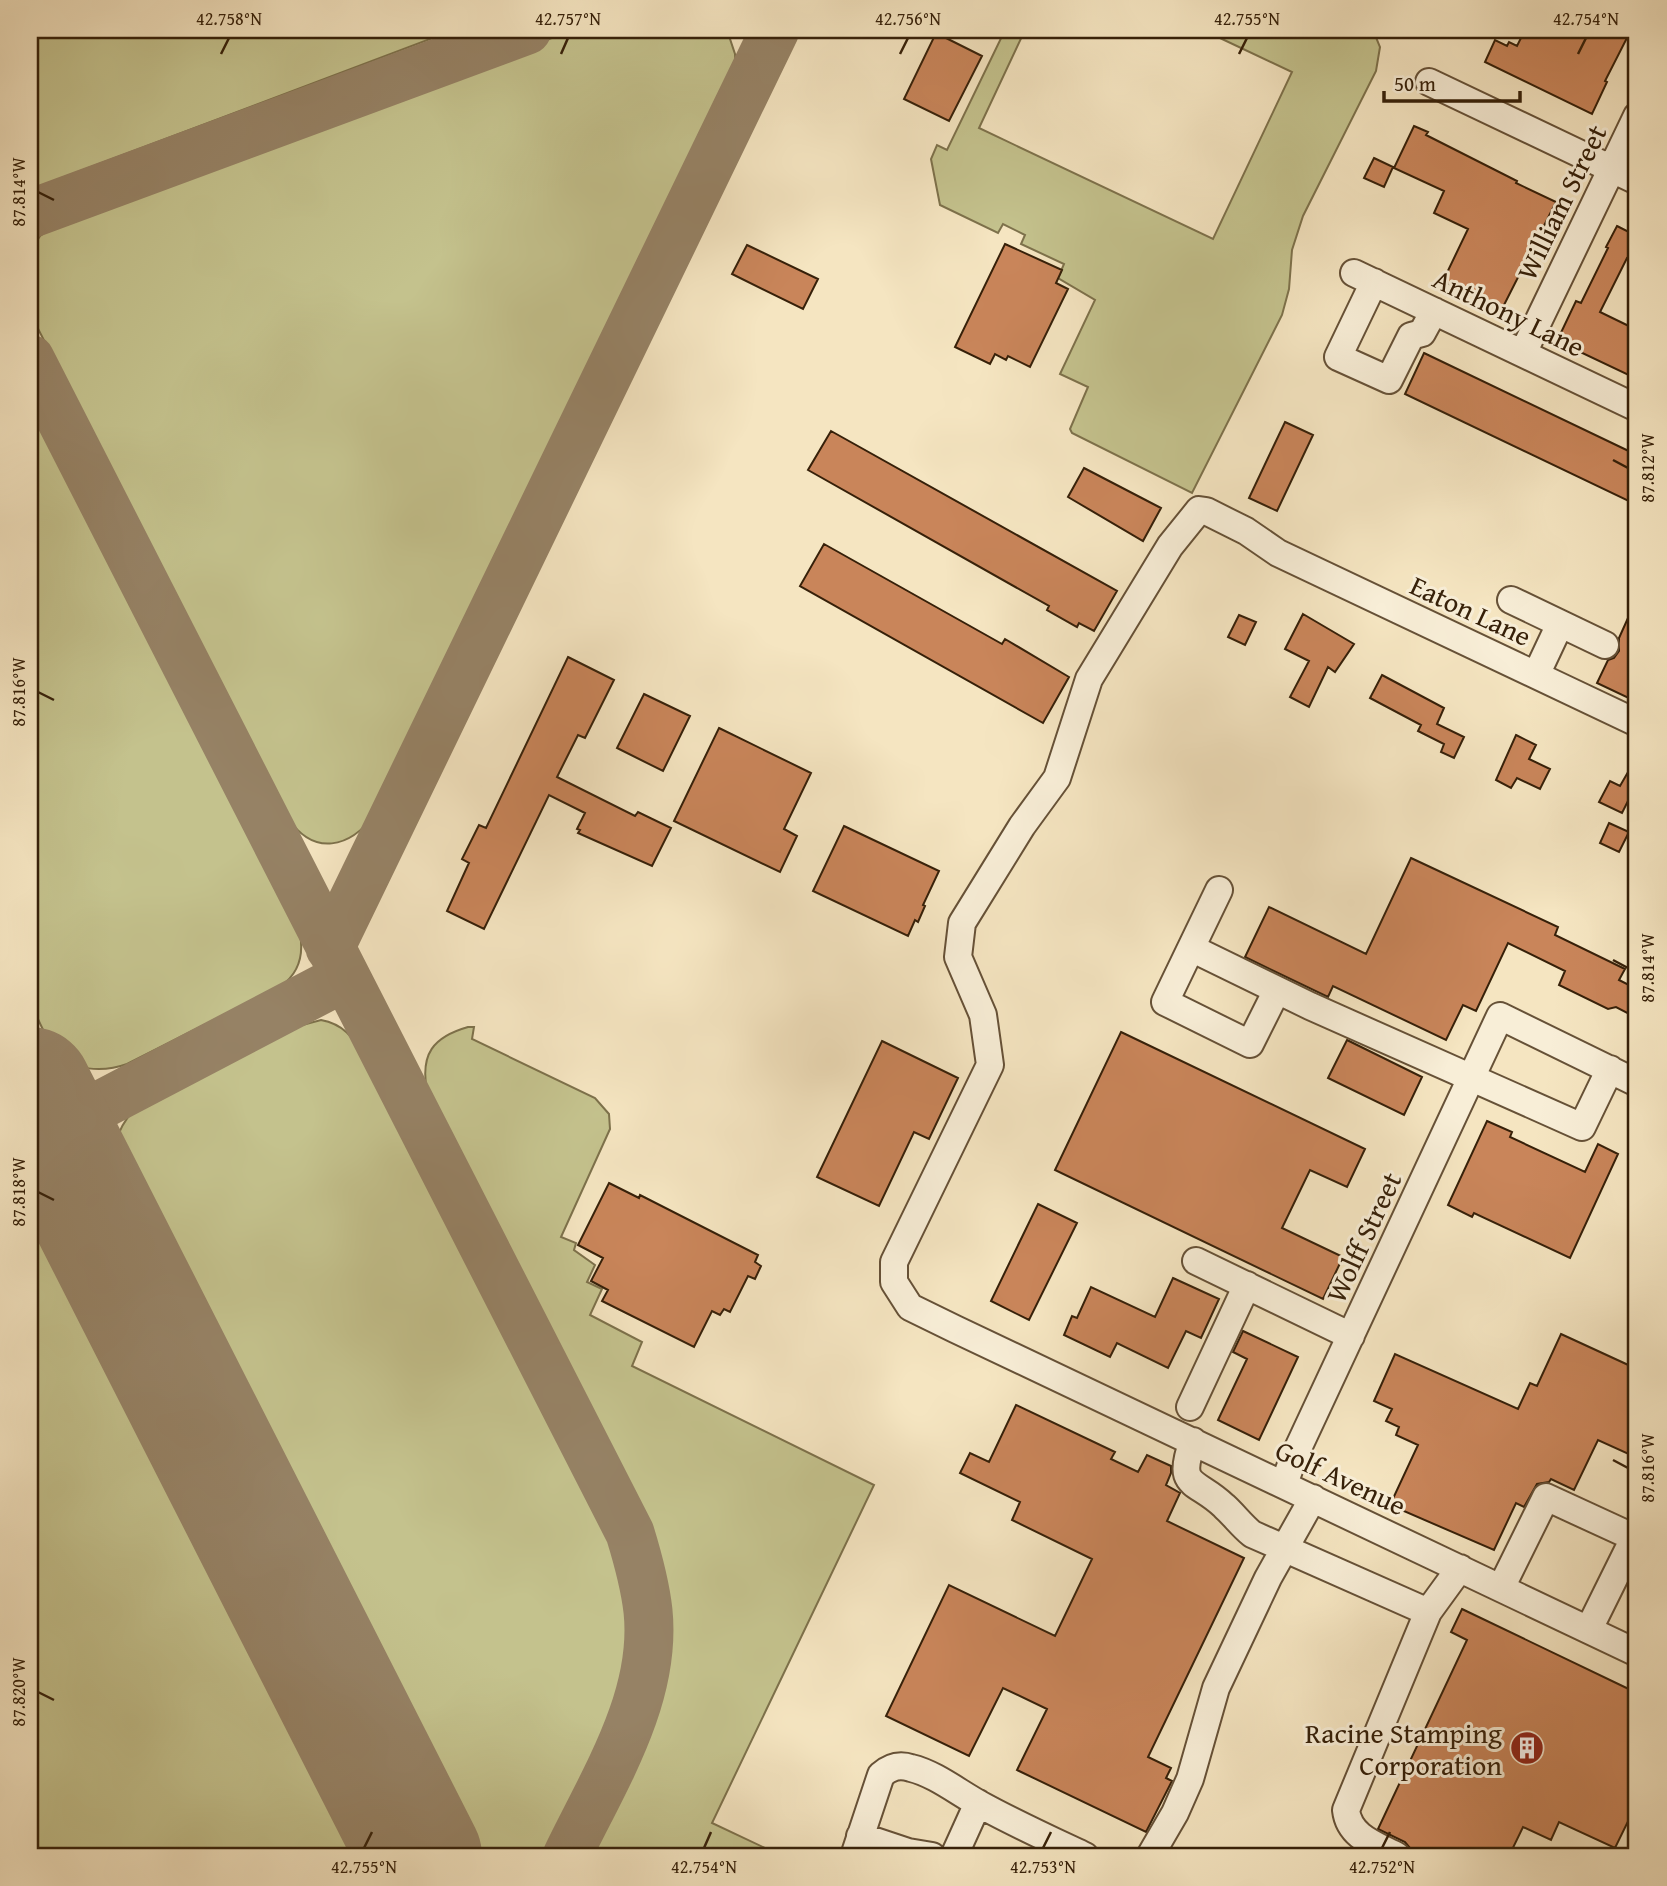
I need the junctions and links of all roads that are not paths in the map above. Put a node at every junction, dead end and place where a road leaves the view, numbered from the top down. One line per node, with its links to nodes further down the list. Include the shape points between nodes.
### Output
1 (1429, 82): 3 (street)
2 (1637, 116): 3 (street, William Street)
3 (1611, 169): 4 (street); 6 (street, William Street)
4 (1637, 181)
5 (1434, 311): 5 (street, Anthony Lane, via 1364,277 1338,357 1389,380 1411,336 1422,333); 6 (street, Anthony Lane)
6 (1523, 353): 7 (street, Anthony Lane)
7 (1637, 408)
8 (1511, 600): 9 (street)
9 (1560, 624): 10 (street); 11 (street)
10 (1605, 645)
11 (1536, 675): 12 (street, Eaton Lane); 22 (street, Eaton Lane, via 1278,553 1206,511 1199,510 1170,546 1089,679 1057,778 962,923 958,957 983,1015 990,1065 894,1262 894,1282 911,1307)
12 (1637, 723)
13 (1219, 890): 14 (street)
14 (1191, 948): 15 (street); 15 (street, via 1165,1002 1250,1044)
15 (1277, 990): 17 (street)
16 (1610, 1069): 17 (street, via 1582,1127); 17 (street, Wolff Street, via 1500,1016); 18 (street)
17 (1473, 1077): 21 (street, Wolff Street)
18 (1637, 1083)
19 (1196, 1261): 20 (street)
20 (1247, 1285): 21 (street); 23 (street)
21 (1351, 1336): 25 (street, Wolff Street)
22 (1018, 1357): 24 (street, Golf Avenue)
23 (1190, 1407)
24 (1193, 1441): 25 (street, Golf Avenue); 28 (street, via 1186,1466 1191,1483 1252,1534)
25 (1284, 1484): 26 (street, Golf Avenue)
26 (1313, 1498): 28 (street); 29 (street, Golf Avenue)
27 (1636, 1535): 30 (street, via 1546,1497); 32 (street)
28 (1283, 1549): 31 (street); 39 (street, via 1216,1688 1190,1779)
29 (1460, 1568): 30 (street, Golf Avenue); 31 (street)
30 (1501, 1588): 32 (street, Golf Avenue)
31 (1428, 1612): 40 (street, via 1346,1810 1347,1821 1358,1835)
32 (1589, 1629): 33 (street, Golf Avenue)
33 (1637, 1653)
34 (978, 1803): 35 (street, via 912,1768 889,1769 881,1775); 37 (street); 38 (street)
35 (857, 1846): 36 (street)
36 (932, 1856)
37 (954, 1856)
38 (1085, 1856)
39 (1150, 1856)
40 (1397, 1856)

